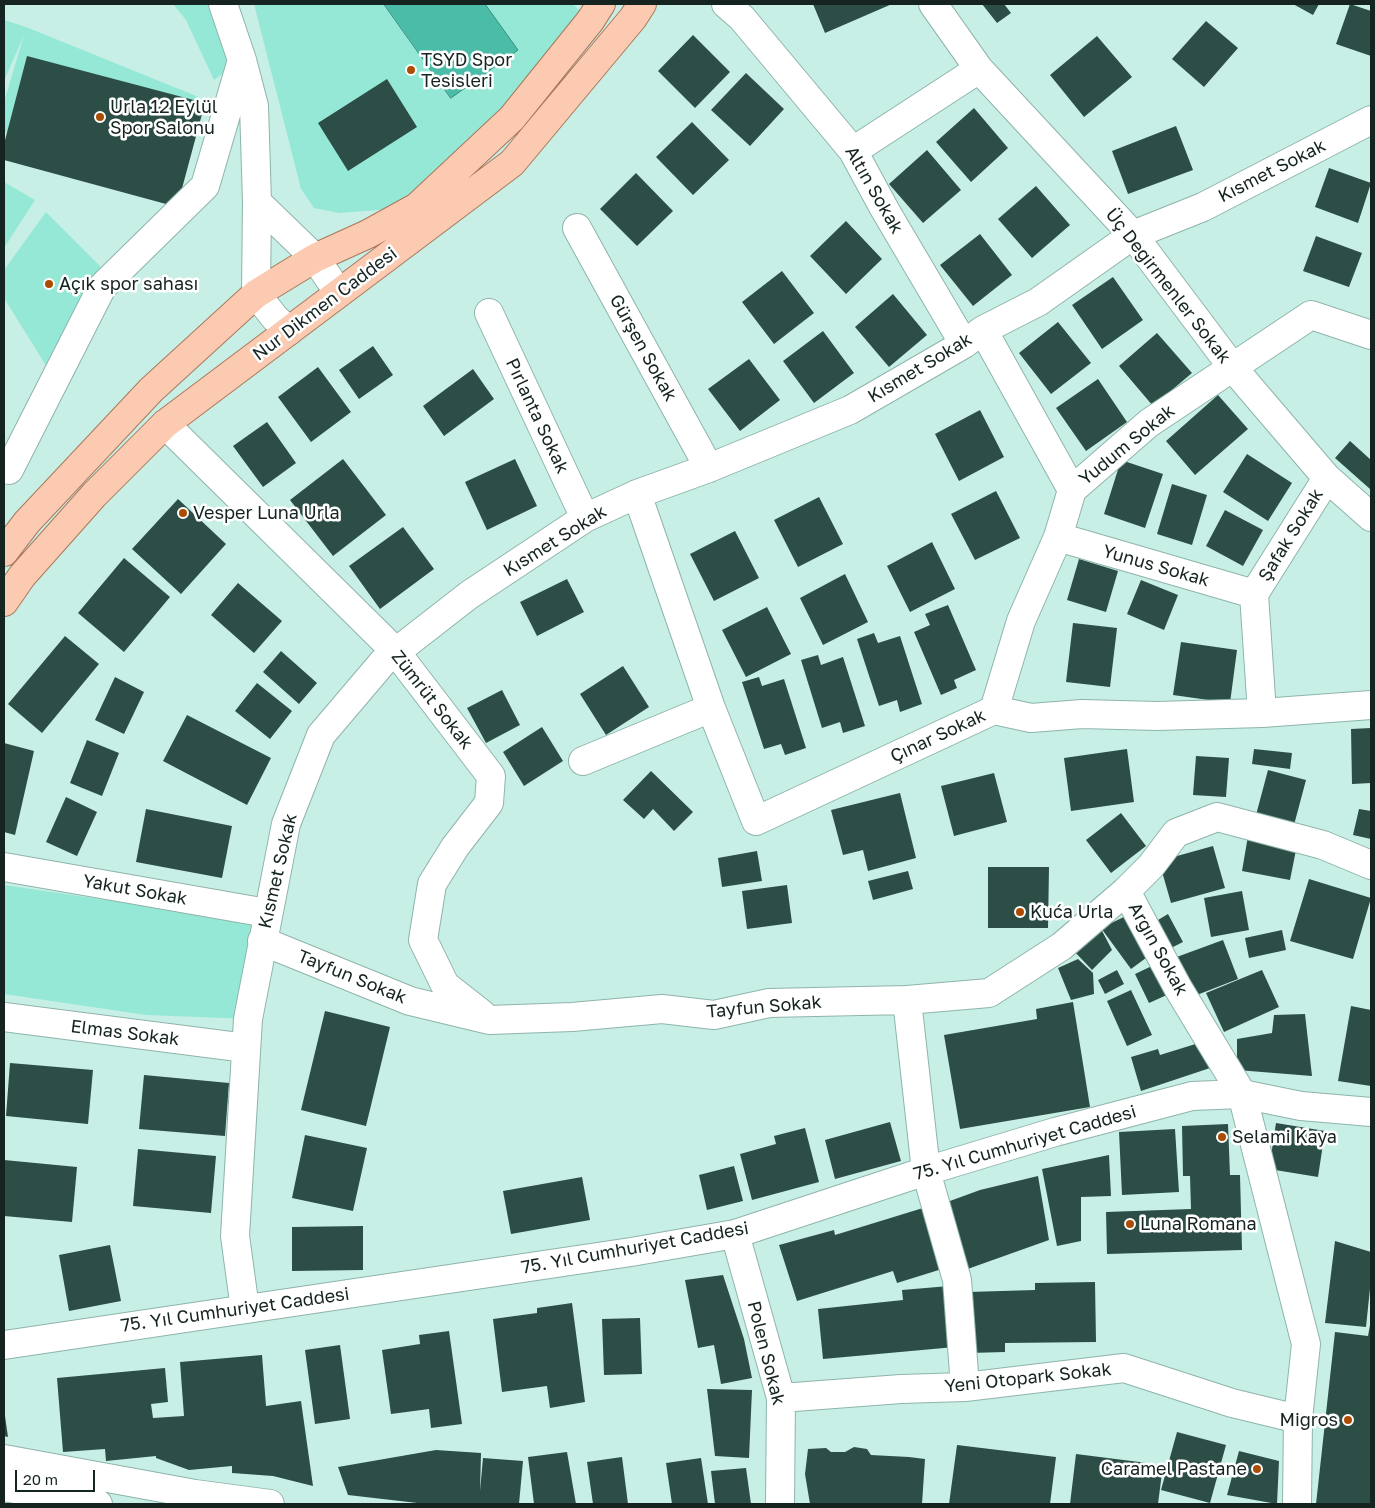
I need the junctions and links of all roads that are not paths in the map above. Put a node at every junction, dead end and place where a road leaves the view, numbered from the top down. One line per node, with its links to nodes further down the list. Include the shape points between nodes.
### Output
1 (222, 4): 6 (street)
2 (601, 4): 13 (main road, Nur Dikmen Caddesi, via 512,118 417,207)
3 (642, 4): 14 (main road, Nur Dikmen Caddesi, via 512,163)
4 (726, 4): 9 (street, Altın Sokak, via 742,18)
5 (933, 4): 7 (street, Üç Değirmenler Sokak)
6 (242, 60): 10 (street, via 254,106); 23 (street, via 205,186 102,287)
7 (979, 69): 9 (street); 12 (street, Üç Değirmenler Sokak)
8 (1371, 120): 12 (street, Kısmet Sokak, via 1202,207)
9 (853, 151): 19 (street, Altın Sokak, via 885,210)
10 (257, 202): 13 (street); 15 (street)
11 (576, 228): 22 (street, Gürşen Sokak)
12 (1133, 235): 19 (street, Kısmet Sokak, via 1038,302); 20 (street, Üç Değirmenler Sokak)
13 (315, 258): 14 (street); 15 (main road, Nur Dikmen Caddesi)
14 (339, 293): 17 (main road, Nur Dikmen Caddesi)
15 (256, 294): 17 (street); 30 (main road, Nur Dikmen Caddesi, via 151,390 27,522)
16 (489, 313): 28 (street, Pırlanta Sokak)
17 (289, 330): 21 (main road, Nur Dikmen Caddesi)
18 (1371, 335): 20 (street, Yudum Sokak, via 1311,315)
19 (973, 337): 22 (street, Kısmet Sokak, via 850,410); 25 (street, Altın Sokak)
20 (1233, 368): 24 (street, Üç Değirmenler Sokak); 25 (street, Yudum Sokak, via 1149,423)
21 (164, 424): 32 (main road, Nur Dikmen Caddesi, via 94,495 22,576); 33 (street, Zümrüt Sokak)
22 (709, 468): 26 (street, Kısmet Sokak)
23 (9, 470)
24 (1327, 478): 27 (street, Üç Değirmenler Sokak); 31 (street, Şafak Sokak)
25 (1072, 490): 29 (street)
26 (637, 494): 28 (street, Kısmet Sokak); 35 (street)
27 (1371, 517)
28 (585, 518): 33 (street, Kısmet Sokak, via 470,595)
29 (1058, 537): 31 (street, Yunus Sokak); 36 (street, via 1021,621)
30 (4, 552)
31 (1254, 594): 37 (street, Şafak Sokak)
32 (4, 602)
33 (396, 652): 42 (street, Kısmet Sokak, via 383,662 321,735 286,824); 46 (street, Zümrüt Sokak, via 491,776 489,803 432,884 423,940 445,985)
34 (1371, 705): 37 (street, Çınar Sokak)
35 (712, 708): 36 (street, Çınar Sokak, via 756,820); 38 (street)
36 (994, 710): 37 (street, Çınar Sokak, via 1030,718 1082,714)
37 (1262, 713)
38 (583, 761)
39 (1371, 865): 41 (street, Argın Sokak, via 1323,845 1217,817 1176,833)
40 (4, 867): 42 (street, Yakut Sokak)
41 (1126, 892): 44 (street, Tayfun Sokak, via 1062,946 989,993); 48 (street, Argın Sokak, via 1178,988)
42 (267, 913): 43 (street, Kısmet Sokak)
43 (262, 941): 46 (street, Tayfun Sokak, via 410,1001); 47 (street, Kısmet Sokak)
44 (906, 1000): 46 (street, Tayfun Sokak, via 769,1003 714,1015 662,1008); 50 (street)
45 (4, 1017): 47 (street, Elmas Sokak)
46 (489, 1020)
47 (246, 1048): 52 (street, Kısmet Sokak, via 236,1236)
48 (1242, 1094): 49 (street, 75. Yıl Cumhuriyet Caddesi, via 1301,1106); 50 (street, 75. Yıl Cumhuriyet Caddesi, via 1192,1096 1055,1132); 56 (street, Argın Sokak, via 1306,1344)
49 (1371, 1112)
50 (926, 1171): 51 (street, 75. Yıl Cumhuriyet Caddesi); 54 (street, via 957,1280)
51 (735, 1234): 52 (street, 75. Yıl Cumhuriyet Caddesi); 55 (street, Polen Sokak)
52 (244, 1309): 53 (street, 75. Yıl Cumhuriyet Caddesi)
53 (4, 1345)
54 (965, 1387): 55 (street, Yeni Otopark Sokak); 56 (street, Yeni Otopark Sokak, via 1124,1368 1232,1403)
55 (781, 1398): 61 (street, Polen Sokak)
56 (1298, 1419): 62 (street, Argın Sokak)
57 (4, 1459): 60 (street, via 195,1494)
58 (4, 1487): 59 (street)
59 (98, 1504)
60 (270, 1504)
61 (780, 1504)
62 (1297, 1504)

